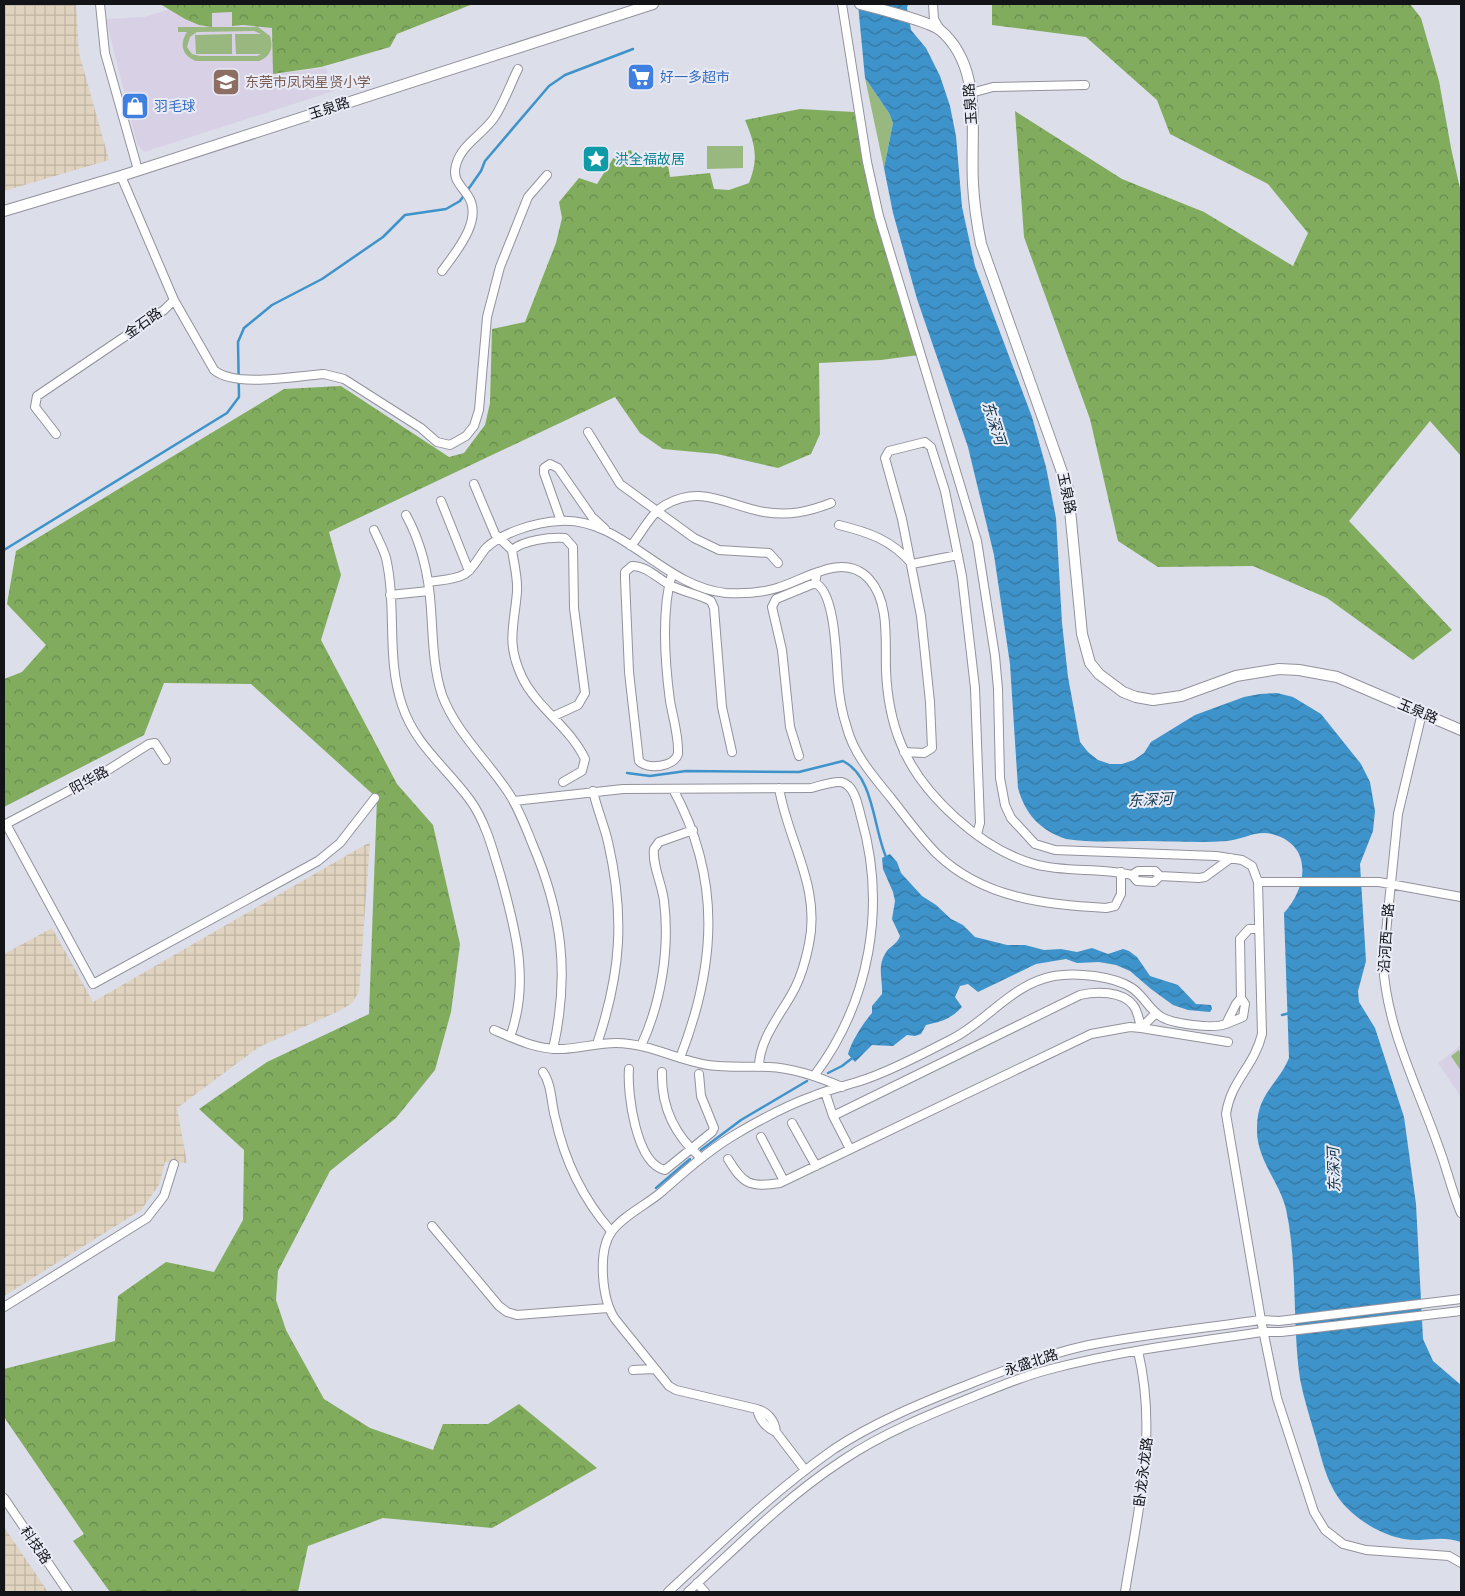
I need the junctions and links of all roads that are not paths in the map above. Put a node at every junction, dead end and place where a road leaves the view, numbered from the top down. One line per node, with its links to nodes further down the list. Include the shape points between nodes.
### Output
1 (100, 4): 10 (street, via 105,53)
2 (654, 4): 10 (street, 玉泉路)
3 (842, 4): 59 (street, via 878,216 977,541 995,656 1000,778 1005,805 1018,828 1044,848)
4 (860, 4): 6 (street)
5 (933, 4): 6 (street, via 934,19)
6 (939, 28): 9 (street, 玉泉路, via 962,59)
7 (518, 70): 14 (street, via 493,119 460,156 456,180 469,196 472,212 468,232)
8 (1085, 85): 9 (street, via 993,87)
9 (971, 93): 41 (street, 玉泉路, via 973,183 981,244 1068,489 1082,634 1090,663 1110,684 1136,697 1168,699 1236,676 1299,670 1337,677)
10 (138, 170): 12 (street, 玉泉路)
11 (547, 175): 15 (street, via 528,197 500,267 487,317 479,410 470,432 450,445 437,442 353,384 334,376 224,377 214,370)
12 (121, 176): 13 (street, 玉泉路); 15 (street, 金石路)
13 (4, 211)
14 (442, 271)
15 (174, 300): 17 (street, 金石路, via 37,396 36,407)
16 (588, 432): 21 (street, via 620,484)
17 (56, 434)
18 (474, 484): 27 (street)
19 (441, 502): 33 (street)
20 (831, 503): 21 (street, via 808,512 781,514 703,496 676,501)
21 (658, 511): 28 (street); 31 (street, via 707,545 730,552 770,553)
22 (406, 515): 36 (street, via 419,543)
23 (561, 520): 26 (street, via 584,523); 26 (street, via 544,473 544,468 550,464 558,468 592,517); 27 (street)
24 (840, 525): 32 (street, via 867,532 890,543)
25 (374, 530): 40 (street, via 386,558)
26 (608, 533): 28 (street)
27 (499, 539): 29 (street); 33 (street, via 485,550)
28 (631, 546): 35 (street)
29 (512, 550): 42 (street, via 517,580 511,634 517,664 531,692); 42 (street, via 524,543 559,538 565,538 573,547 574,608 585,693 578,705)
30 (958, 555): 32 (street); 32 (street, via 944,491 931,447 925,442 889,451 884,458); 56 (street, via 975,688 980,823)
31 (778, 563)
32 (912, 564): 45 (street, via 927,662 932,743 929,752)
33 (469, 571): 36 (street)
34 (817, 573): 35 (street, via 775,589 741,593 707,590); 37 (street); 45 (street, via 834,567 855,570 869,580 877,593 885,633 892,721)
35 (672, 574): 38 (street)
36 (428, 582): 39 (street)
37 (815, 583): 46 (street, via 776,599 772,607 782,650 790,727); 60 (street, via 824,592 835,633 840,692 852,743 873,775 938,854 978,883 1001,893 1057,904 1115,906 1120,901)
38 (669, 585): 38 (street, via 666,606 668,678 678,754 673,762 649,766 644,765 637,754 629,672 625,572 632,566 639,566); 44 (street, via 704,597 714,608 722,707)
39 (429, 591): 40 (street); 53 (street, via 435,663 445,701 454,721)
40 (390, 595): 68 (street, via 394,673 404,712 423,746 476,810 496,861 513,922 520,957 521,986)
41 (1422, 713): 43 (street, 玉泉路); 62 (street, 沿河西一路, via 1398,814)
42 (554, 716): 48 (street, via 585,758 582,771)
43 (1461, 730)
44 (732, 752)
45 (904, 752): 56 (street, via 938,799)
46 (799, 756)
47 (166, 760): 54 (street, 阳华路, via 155,743 149,744 108,770)
48 (563, 782)
49 (779, 788): 50 (street); 74 (street, via 791,837 807,876 811,928 802,973 760,1053); 79 (street, via 846,784 856,800 871,868 873,921 863,976 849,1017)
50 (673, 789): 51 (street); 55 (street)
51 (593, 791): 53 (street); 70 (street, via 611,856 620,919 616,973)
52 (375, 798): 57 (street, via 340,843 318,861 93,984)
53 (514, 801): 72 (street, via 538,856 560,931 562,976)
54 (5, 825): 57 (street)
55 (693, 830): 71 (street, via 659,842 654,849 665,908 664,951 654,1010); 73 (street, via 708,888 709,935 699,1004)
56 (977, 834): 60 (street, via 1032,864)
57 (12, 836): 58 (street)
58 (4, 840)
59 (1230, 858): 60 (street, via 1199,878 1160,876 1154,871 1138,871 1132,875); 61 (street, via 1252,866)
60 (1121, 872)
61 (1258, 882): 62 (street, via 1379,882); 64 (street)
62 (1390, 886): 63 (street); 92 (street, 沿河西一路, via 1383,962 1386,998 1395,1032)
63 (1461, 897)
64 (1259, 929): 65 (street, via 1249,929 1240,939 1241,998 1226,1024 1214,1027 1169,1020); 99 (street, via 1262,1034 1258,1051 1228,1097 1226,1114)
65 (1156, 1013): 66 (street); 80 (street, via 1132,988 1114,981 1070,974 1041,979 1009,996 956,1037 892,1069)
66 (1141, 1028): 69 (street); 82 (street, via 1134,1006 1129,1001 1103,993 1080,995); 86 (street, via 1109,1030 1080,1038)
67 (494, 1030): 68 (street)
68 (510, 1037): 72 (street)
69 (1228, 1042)
70 (597, 1044): 71 (street); 72 (street)
71 (641, 1046): 73 (street)
72 (553, 1049)
73 (680, 1058): 74 (street, via 716,1066)
74 (759, 1067): 79 (street, via 785,1068)
75 (629, 1070): 85 (street, via 628,1099 632,1119 656,1166 665,1170)
76 (543, 1072): 94 (street, via 549,1084 567,1158 585,1196)
77 (662, 1072): 85 (street, via 662,1093 668,1113 681,1138)
78 (699, 1074): 85 (street, via 701,1096 714,1128)
79 (814, 1076): 80 (street)
80 (842, 1087): 81 (street)
81 (825, 1092): 82 (street); 87 (street, via 755,1124)
82 (833, 1116): 86 (street)
83 (792, 1123): 90 (street)
84 (761, 1137): 91 (street)
85 (691, 1149): 87 (street)
86 (850, 1149): 90 (street)
87 (701, 1158): 94 (street)
88 (728, 1159): 91 (street, via 738,1175 753,1185)
89 (174, 1164): 96 (street, via 164,1196 147,1218)
90 (816, 1166): 91 (street)
91 (784, 1181)
92 (1461, 1213)
93 (432, 1226): 97 (street, via 507,1312 523,1315)
94 (611, 1232): 97 (street, via 605,1250 604,1296)
95 (1461, 1299): 99 (street, 永盛北路, via 1279,1321)
96 (4, 1307)
97 (608, 1308): 102 (street)
98 (1461, 1311): 100 (street, 永盛北路)
99 (1261, 1320): 100 (street); 104 (street, 永盛北路, via 1088,1345 1013,1366 883,1420)
100 (1263, 1332): 101 (street, 永盛北路); 106 (street, via 1277,1398 1314,1512 1325,1530 1343,1544 1366,1550 1449,1556)
101 (1138, 1351): 107 (street, 永盛北路, via 1082,1361 1030,1376 966,1400 877,1440 807,1486); 112 (street, 卧龙永龙路, via 1146,1383 1147,1456)
102 (655, 1369): 103 (street); 104 (street, via 676,1390 757,1409 758,1416 776,1432)
103 (633, 1370)
104 (805, 1470): 109 (street, 永盛北路)
105 (4, 1498): 108 (street, 科技路)
106 (1461, 1563)
107 (697, 1584): 110 (street, 永盛北路); 111 (street)
108 (68, 1592)
109 (668, 1592)
110 (688, 1592)
111 (705, 1592)
112 (1125, 1592)

